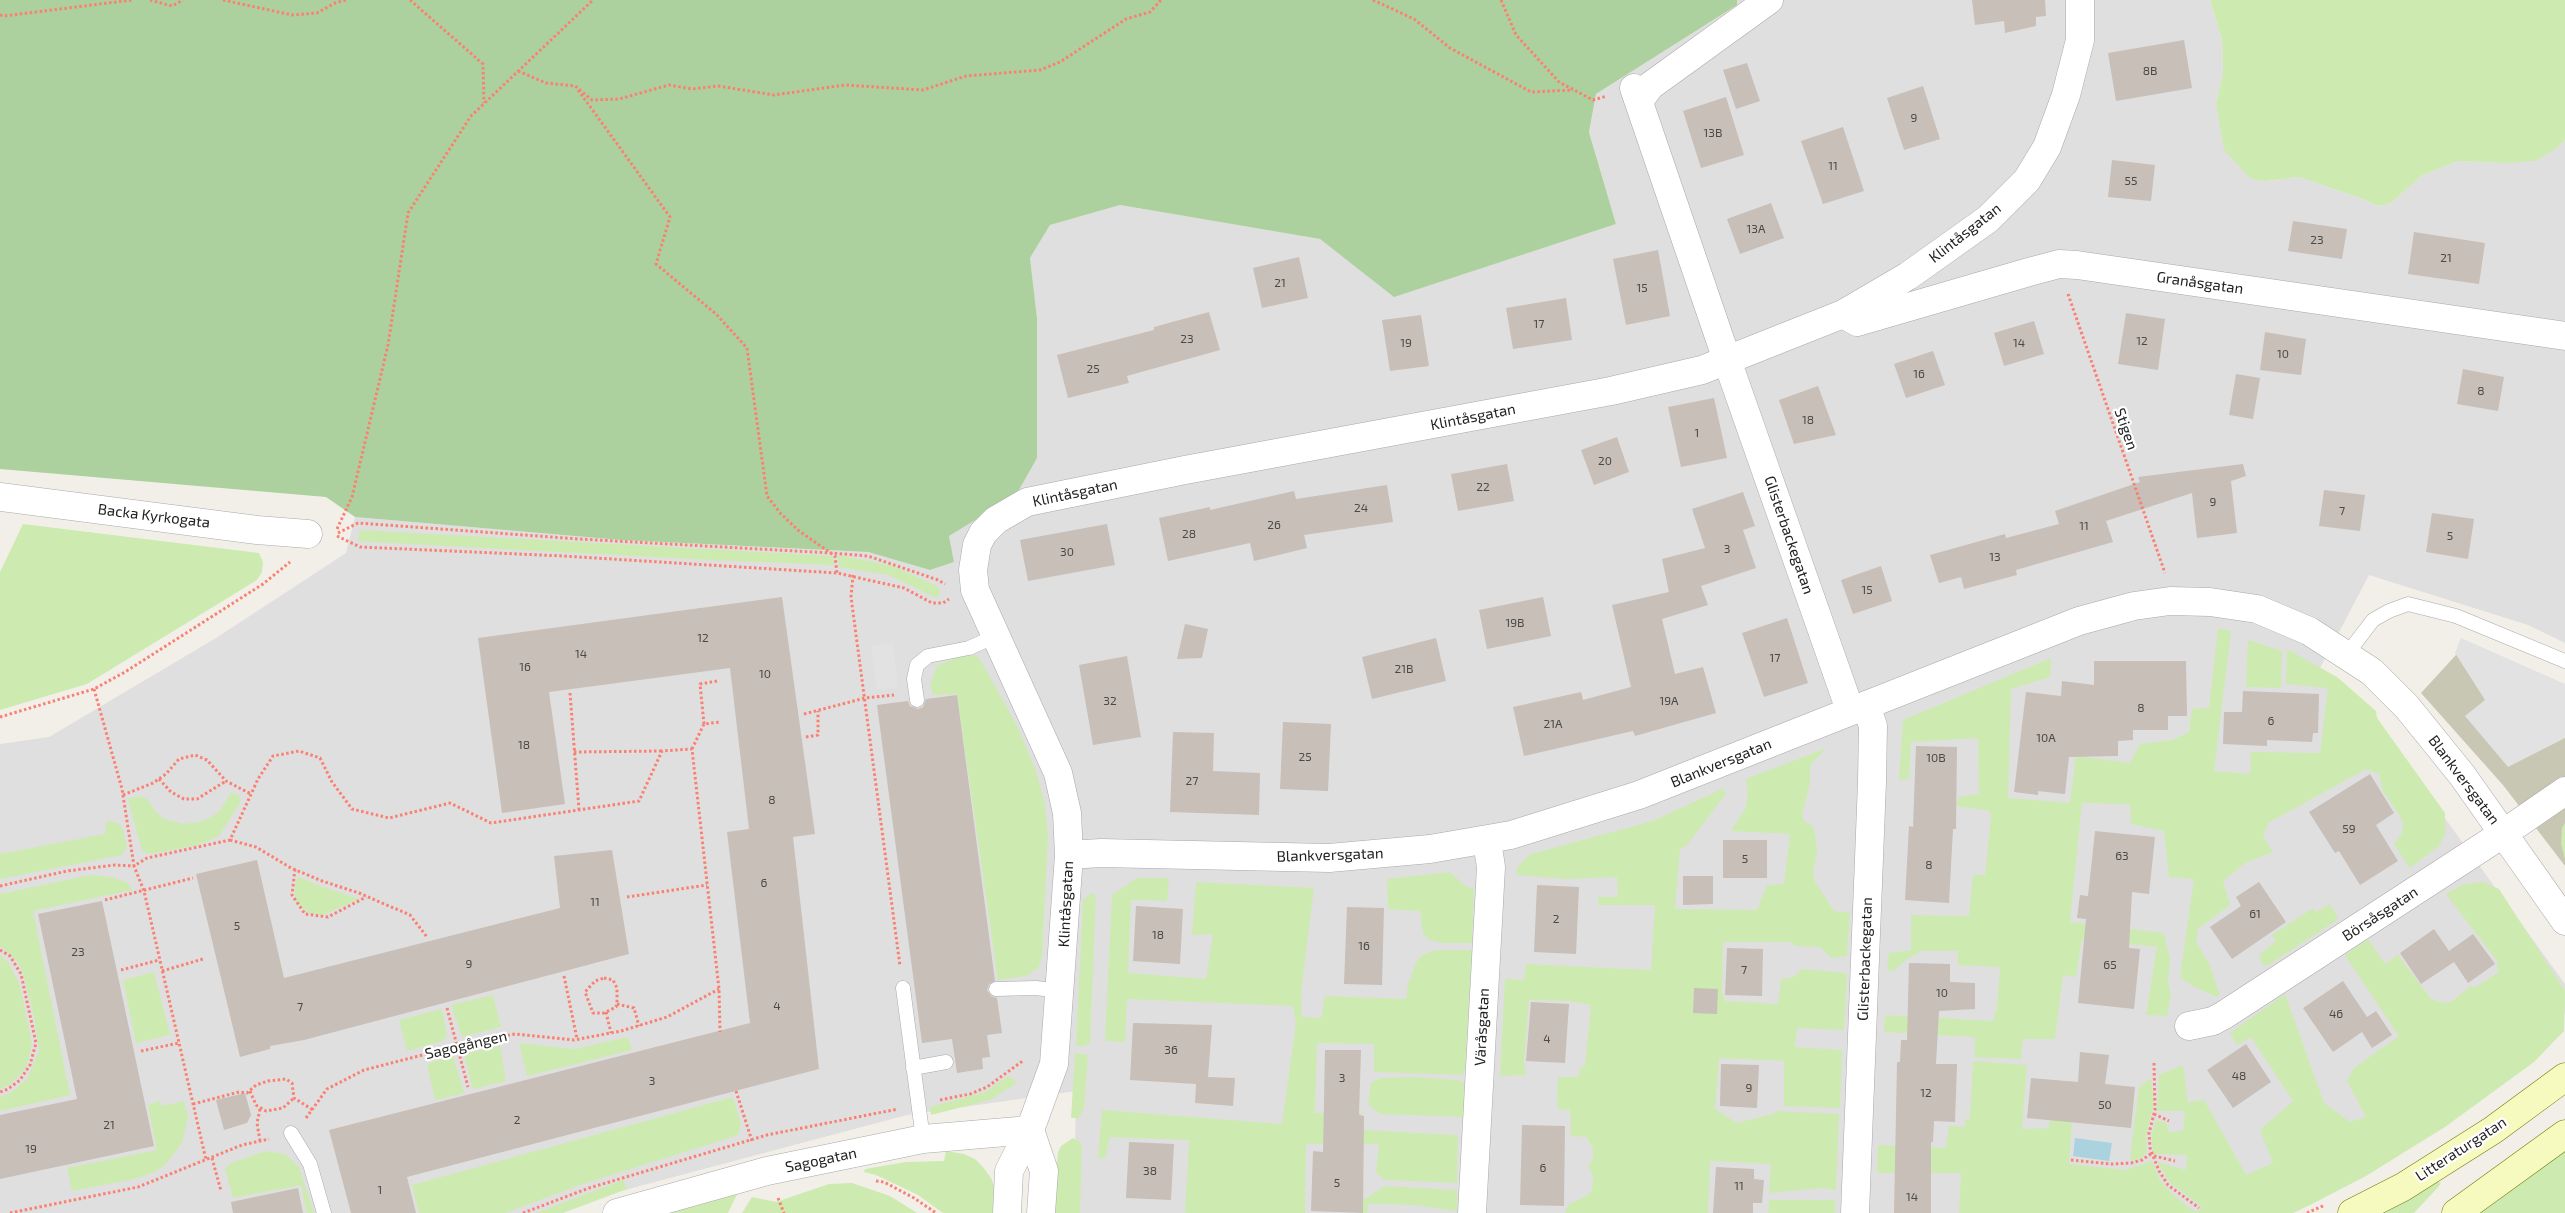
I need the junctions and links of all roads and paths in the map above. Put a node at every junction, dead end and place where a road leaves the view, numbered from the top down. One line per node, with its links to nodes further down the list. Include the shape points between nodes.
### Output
1 (132, 0): 13 (path)
2 (150, 0): 3 (path, via 172,6)
3 (183, 0)
4 (223, 0): 5 (path, via 292,15 317,13)
5 (346, 0)
6 (410, 0): 18 (path, via 483,64)
7 (593, 0): 14 (path)
8 (1161, 0): 15 (path, via 1150,12 1126,19 1060,62 1040,70 966,76 923,90 844,84 774,95 718,86 692,88 669,85 619,99 592,100)
9 (1373, 0): 16 (path, via 1414,19 1450,48 1532,92)
10 (1501, 0): 16 (path, via 1516,35 1559,82)
11 (1769, 0): 17 (street)
12 (2080, 0): 20 (street, Klintåsgatan, via 2080,40 2066,95 2047,147 2027,180 1988,219 1908,276)
13 (0, 15)
14 (518, 71): 15 (path, via 546,82); 18 (path)
15 (575, 86): 26 (path, via 670,217 656,264 716,314 747,348 767,496 781,514)
16 (1573, 90): 17 (path, via 1593,100)
17 (1636, 94): 22 (street)
18 (484, 103): 25 (path, via 471,116 408,212 388,345 352,497)
19 (2059, 264): 20 (street, Granåsgatan, via 1857,322); 21 (street, Granåsgatan); 29 (path, Stigen, via 2166,576)
20 (1843, 314): 22 (street, Klintåsgatan)
21 (2565, 336)
22 (1727, 360): 30 (street, Klintåsgatan, via 1702,370 1611,391 1027,502 996,520 977,545 973,570 975,590); 38 (street, Glisterbackegatan)
23 (0, 496): 24 (street, Backa Kyrkogata)
24 (308, 534): 34 (path, via 297,555 263,584)
25 (335, 535): 26 (path, via 358,523); 27 (path, via 360,547)
26 (831, 553): 27 (path, via 835,556); 28 (path, via 868,556 938,580 946,585 952,597 943,603 932,603 904,588)
27 (837, 573): 28 (path)
28 (853, 575): 37 (path, via 852,597)
29 (2170, 601): 31 (street, Blankversgatan, via 2210,602 2257,609 2309,631); 38 (street, Blankversgatan, via 2134,606 2079,622)
30 (998, 635): 36 (lane, via 969,648 928,656 917,665 914,679); 57 (street, Klintåsgatan, via 1058,773 1067,813)
31 (2347, 654): 32 (lane, via 2373,620 2408,604 2456,616); 54 (street, Blankversgatan, via 2372,672 2407,706)
32 (2565, 661)
33 (717, 681): 43 (path, via 700,684)
34 (94, 689): 41 (path); 52 (path)
35 (570, 693): 46 (path)
36 (916, 696): 37 (path)
37 (865, 698): 39 (path); 75 (path)
38 (1858, 708): 56 (street, Blankversgatan, via 1639,795); 124 (street, Glisterbackegatan, via 1873,726)
39 (818, 711): 40 (path); 44 (path, via 818,735)
40 (804, 714)
41 (0, 717)
42 (720, 722): 43 (path)
43 (704, 724): 45 (path)
44 (806, 736)
45 (692, 749): 47 (path); 61 (path)
46 (574, 752): 47 (path); 53 (path)
47 (662, 752): 53 (path, via 640,801)
48 (159, 779): 49 (path, via 171,792 190,799 197,799); 49 (path, via 179,759 195,755 207,760); 52 (path)
49 (226, 781): 51 (path)
50 (2565, 791): 54 (street, Börsåsgatan)
51 (251, 794): 53 (path, via 273,756 299,751 320,758 332,782 352,809 389,818 450,803 490,823); 55 (path)
52 (123, 795): 58 (path)
53 (579, 810)
54 (2504, 833): 67 (street, Blankversgatan); 83 (street, Börsåsgatan, via 2224,1015)
55 (230, 840): 58 (path, via 147,858); 59 (path, via 256,847)
56 (1487, 841): 57 (street, Blankversgatan, via 1330,858); 123 (street, Väråsgatan, via 1491,867)
57 (1069, 855): 78 (street, Klintåsgatan)
58 (134, 866): 62 (path, via 67,871); 63 (path)
59 (295, 869): 64 (path); 64 (path, via 292,895 305,914 328,917)
60 (193, 878): 63 (path)
61 (707, 885): 65 (path); 76 (path)
62 (0, 886)
63 (144, 891): 66 (path); 71 (path)
64 (367, 896): 68 (path, via 410,915)
65 (628, 897)
66 (105, 900)
67 (2565, 921)
68 (428, 937)
69 (0, 950): 97 (path, via 10,956 21,974 36,1043 30,1065 20,1080)
70 (204, 959): 73 (path)
71 (159, 960): 72 (path); 73 (path)
72 (121, 970)
73 (162, 971): 87 (path)
74 (564, 976): 86 (path)
75 (903, 988): 93 (lane)
76 (719, 989): 82 (path, Sagogången, via 667,1017); 84 (path)
77 (996, 989): 78 (lane)
78 (1060, 991): 105 (street, Klintåsgatan, via 1054,1064)
79 (617, 1004): 81 (path); 81 (path, via 617,988 613,980 604,978 589,985 585,992 590,1008 594,1013); 82 (path, via 634,1008)
80 (447, 1008): 88 (path)
81 (606, 1012): 85 (path)
82 (639, 1026): 85 (path, Sagogången)
83 (2189, 1026)
84 (720, 1032)
85 (611, 1033): 86 (path, Sagogången)
86 (577, 1039): 88 (path, Sagogången, via 515,1034)
87 (179, 1042): 89 (path); 99 (path)
88 (457, 1046): 95 (path); 102 (path, Sagogången, via 364,1070 327,1089)
89 (140, 1051)
90 (1027, 1057): 100 (path, via 987,1086 970,1094)
91 (946, 1062): 93 (lane)
92 (2154, 1063): 103 (path)
93 (913, 1068): 100 (lane)
94 (2565, 1077): 125 (street, Litteraturgatan, via 2493,1130 2403,1187)
95 (468, 1088)
96 (250, 1091): 98 (path, via 268,1081 286,1079 292,1083); 99 (path); 101 (path)
97 (0, 1092)
98 (294, 1098): 101 (path, via 283,1108); 102 (path)
99 (193, 1104): 112 (path)
100 (918, 1104): 108 (lane); 119 (path, via 768,1135 589,1188)
101 (260, 1109): 109 (path, via 257,1123)
102 (313, 1110): 106 (path, Sagogången)
103 (2154, 1114): 104 (path); 110 (path, via 2149,1133)
104 (2169, 1121)
105 (1030, 1130): 108 (street, Sagogatan); 121 (street, Klintåsgatan, via 1009,1171); 122 (street, via 1044,1171)
106 (291, 1133): 109 (path); 118 (lane, via 310,1164)
107 (2565, 1134): 126 (street)
108 (923, 1139): 120 (street, Sagogatan, via 767,1171)
109 (260, 1141): 111 (path)
110 (2152, 1154): 113 (path, via 2131,1163); 114 (path); 116 (path, via 2168,1185)
111 (212, 1158): 112 (path); 115 (path)
112 (206, 1160): 117 (path, via 138,1187)
113 (2070, 1160)
114 (2175, 1161)
115 (221, 1191)
116 (2199, 1208)
117 (10, 1213)
118 (324, 1213)
119 (522, 1213)
120 (617, 1213)
121 (1007, 1213)
122 (1041, 1213)
123 (1472, 1213)
124 (1855, 1213)
125 (2352, 1213)
126 (2456, 1213)

